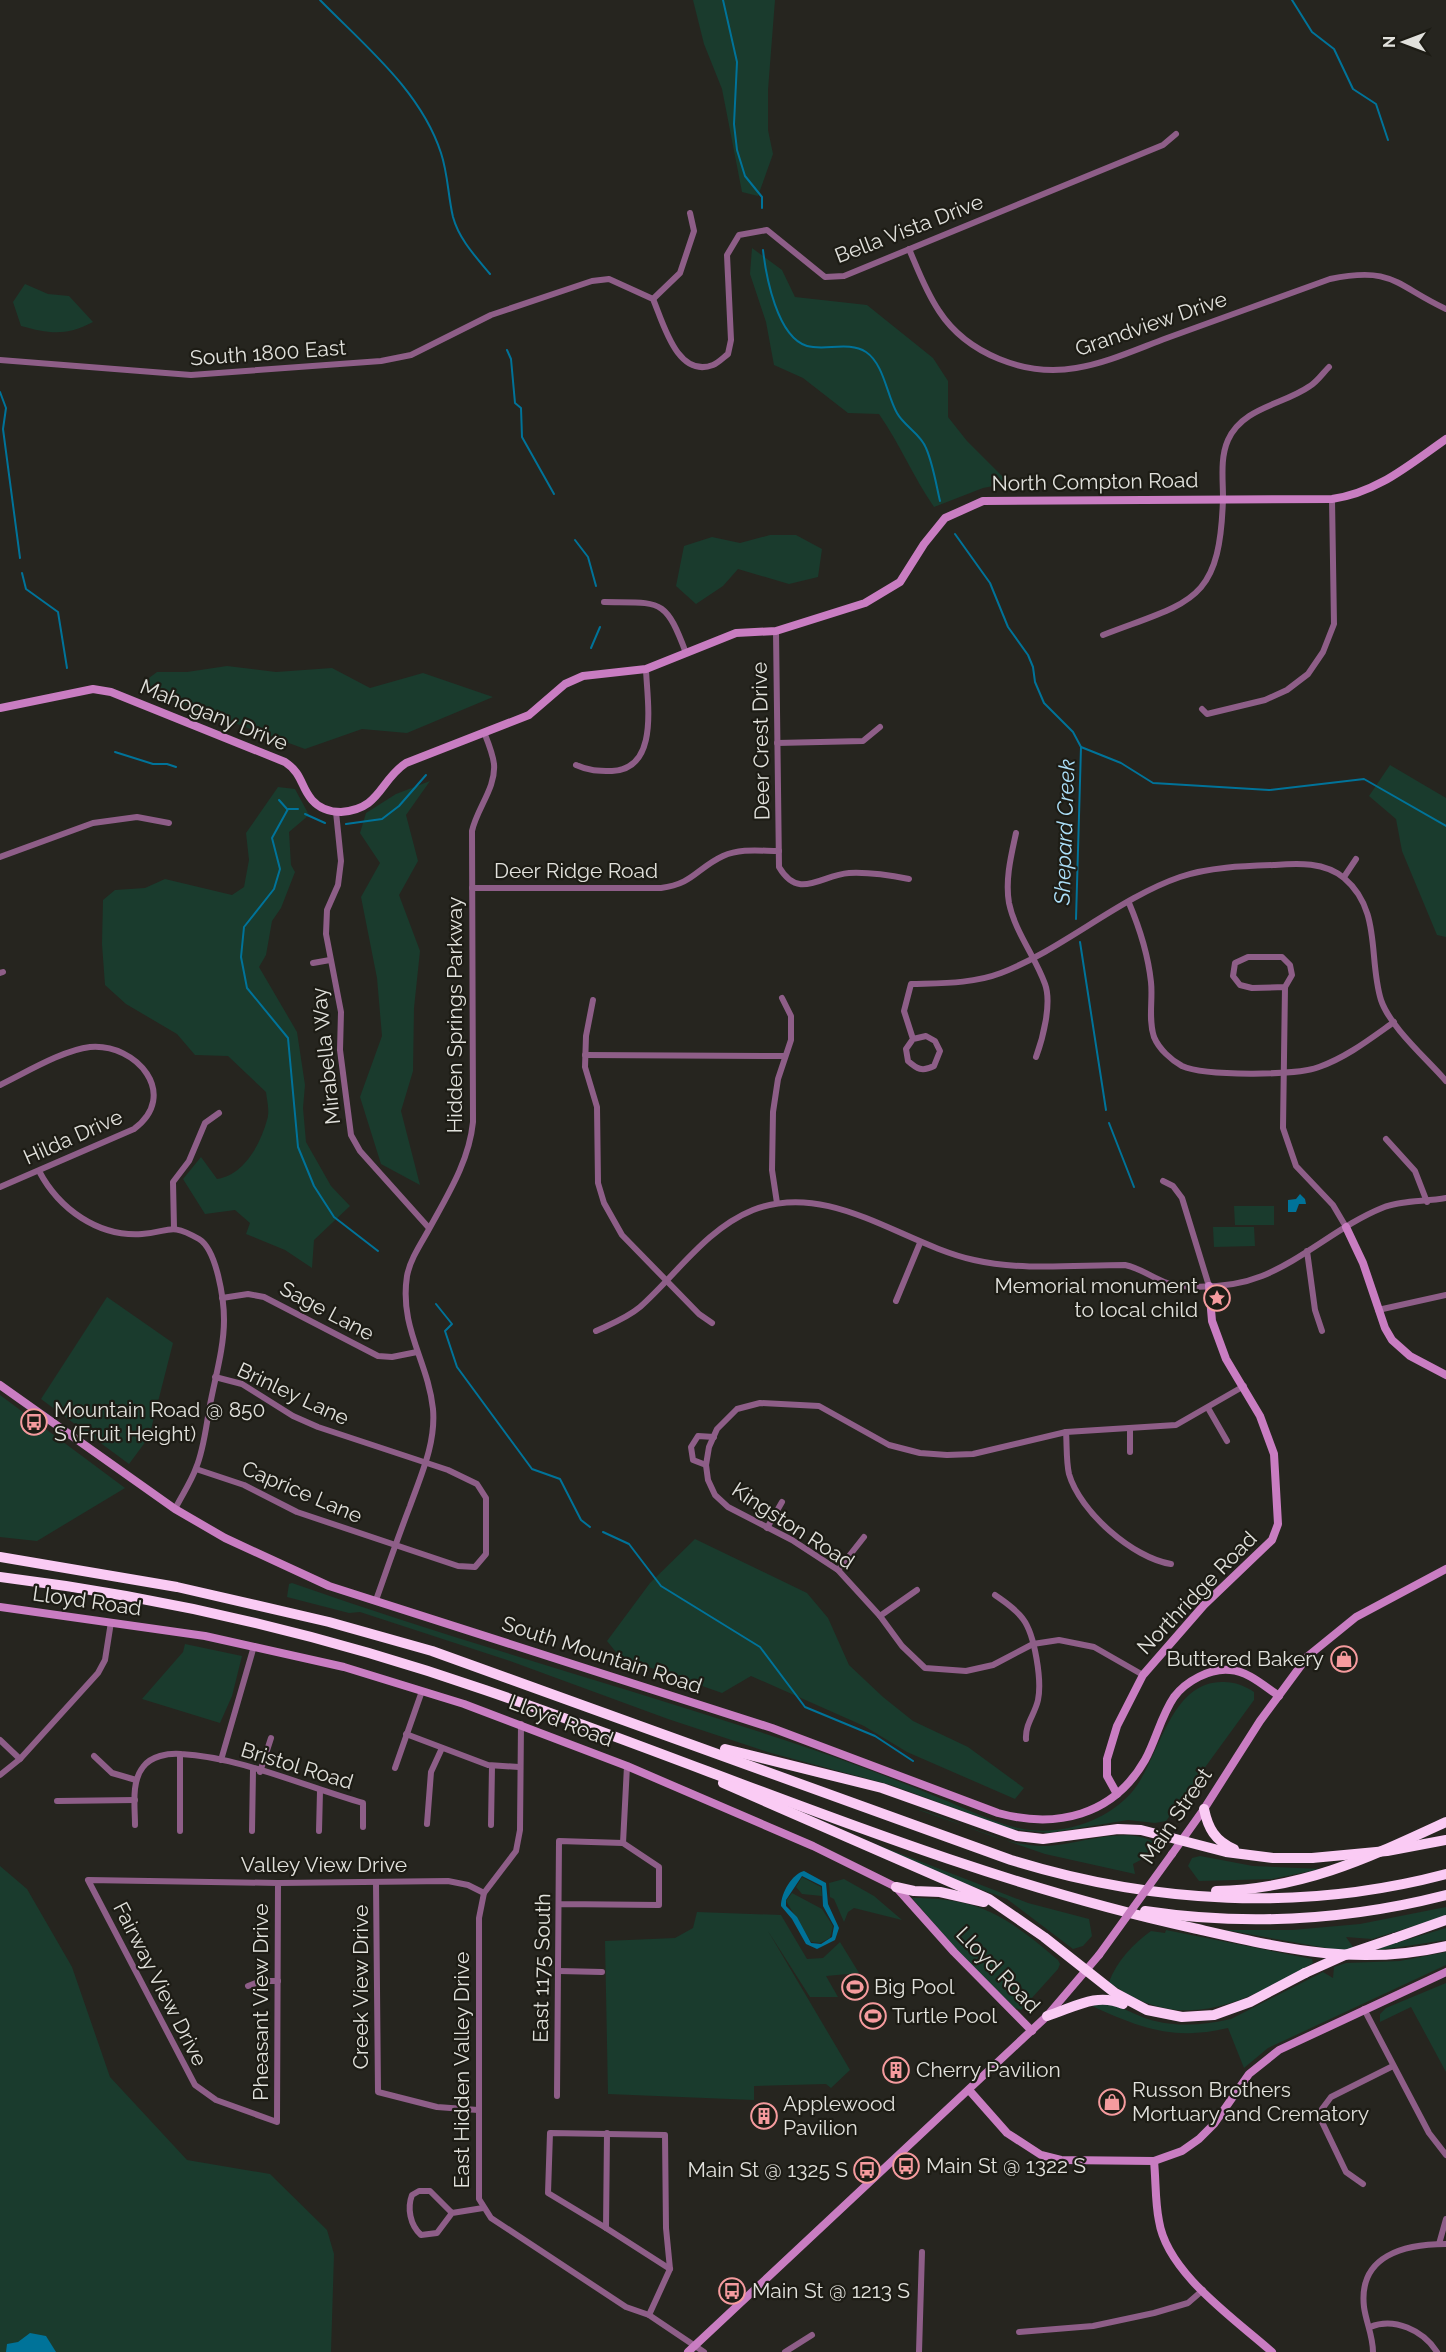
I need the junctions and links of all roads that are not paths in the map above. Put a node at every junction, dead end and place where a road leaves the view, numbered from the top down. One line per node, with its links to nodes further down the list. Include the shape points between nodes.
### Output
1 (1176, 134): 3 (street, Bella Vista Drive, via 1163,145)
2 (690, 213): 4 (street, via 694,231 680,273)
3 (909, 249): 4 (street, Bella Vista Drive, via 844,276 825,277 767,230 739,236 727,255 731,340 728,354 713,365 686,362 676,351); 5 (street, Grandview Drive, via 931,298 954,329 989,354 1033,369 1057,371 1102,362 1330,279 1357,273 1399,281)
4 (653, 299): 6 (street, South 1800 East, via 609,279 592,281 491,315 411,355 381,362 191,375)
5 (1445, 307)
6 (0, 360)
7 (1329, 367): 9 (street, via 1310,386 1240,422 1228,440 1222,461)
8 (1446, 439): 10 (street, North Compton Road, via 1381,484)
9 (1223, 499): 10 (street, North Compton Road); 12 (street, North Compton Road, via 983,501 945,518 900,582 865,603); 13 (street, via 1217,557 1206,584 1190,600)
10 (1332, 499): 17 (street, via 1334,624 1323,652 1308,674 1287,690 1228,710 1207,714)
11 (604, 602): 14 (street, via 651,603 663,608 673,619)
12 (776, 631): 14 (street, via 736,633); 20 (street, Deer Crest Drive)
13 (1102, 635)
14 (686, 653): 15 (street)
15 (646, 669): 19 (street, via 583,676 566,684 529,715); 21 (street, via 647,734 644,750 636,762 617,771 591,772)
16 (0, 708): 22 (street, Mahogany Drive, via 93,689 111,692 285,762 301,778 320,808)
17 (1202, 709)
18 (880, 727): 20 (street, via 863,741)
19 (484, 732): 22 (street, via 406,763 370,804); 31 (street, Hidden Springs Parkway, via 495,777 472,831)
20 (777, 743): 26 (street, Deer Crest Drive)
21 (576, 765)
22 (336, 812): 34 (street, Mirabella Way, via 341,861 326,921)
23 (169, 823): 27 (street, via 137,818 93,823)
24 (1016, 833): 33 (street, via 1008,866 1009,902)
25 (0, 846): 27 (street)
26 (779, 851): 30 (street, Deer Crest Drive, via 779,867 796,884 810,885 845,873 870,872); 31 (street, Deer Ridge Road, via 733,852 688,881 662,888)
27 (2, 856)
28 (1356, 859): 29 (street)
29 (1344, 877): 32 (street, via 1324,867 1300,863 1237,867 1181,877); 39 (street, via 1364,901 1374,933 1382,1002)
30 (909, 879)
31 (472, 888): 57 (street, Hidden Springs Parkway, via 471,1144)
32 (1129, 903): 33 (street, via 1082,933); 44 (street, via 1143,933 1151,983 1150,1018 1154,1038 1164,1054 1183,1066 1207,1072)
33 (1032, 957): 40 (street, via 1001,973 967,982 911,984 904,1011); 43 (street, via 1046,986 1045,1034)
34 (330, 960): 35 (street, Mirabella Way); 57 (street, Mirabella Way, via 341,1012 340,1050 351,1135 360,1152)
35 (313, 963)
36 (1285, 987): 36 (street, via 1292,975 1290,965 1281,957 1248,957 1235,963 1233,976 1240,985); 44 (street)
37 (782, 998): 42 (street, via 791,1016 791,1040)
38 (593, 999): 41 (street)
39 (1394, 1022): 44 (street, via 1352,1052 1317,1068); 45 (street)
40 (913, 1039): 40 (street, via 906,1049 908,1061 918,1069 934,1066 940,1051 936,1041 926,1036)
41 (585, 1055): 42 (street); 60 (street, via 597,1107 598,1183 604,1203 622,1235)
42 (784, 1056): 54 (street, via 773,1112 772,1170)
43 (1036, 1056)
44 (1283, 1072): 55 (street, via 1283,1128 1292,1157 1333,1205)
45 (1446, 1081)
46 (0, 1085): 49 (street, Hilda Drive, via 76,1051 101,1047 136,1061 146,1071 154,1092 153,1109 146,1120)
47 (219, 1113): 56 (street, via 205,1123 189,1161 173,1182)
48 (1386, 1139): 53 (street, via 1415,1171)
49 (39, 1171): 51 (street, Hilda Drive); 56 (street, via 62,1204 92,1225 143,1234)
50 (1163, 1181): 61 (street, Northridge Road, via 1182,1198)
51 (0, 1187)
52 (1446, 1198): 53 (street)
53 (1427, 1202): 55 (street, via 1384,1207)
54 (777, 1203): 58 (street, via 826,1205); 60 (street, via 732,1220)
55 (1346, 1227): 59 (street); 65 (street, via 1363,1263)
56 (174, 1228): 63 (street, via 201,1240 214,1260)
57 (429, 1228): 69 (street, Hidden Springs Parkway, via 414,1255 405,1291 408,1327)
58 (920, 1243): 61 (street, via 975,1260 1015,1265 1125,1265 1178,1286); 64 (street)
59 (1307, 1251): 61 (street, via 1263,1276); 68 (street, via 1315,1310)
60 (666, 1280): 66 (street); 67 (street, via 639,1308)
61 (1209, 1286): 73 (street, Northridge Road, via 1212,1321 1226,1359)
62 (1446, 1295): 65 (street)
63 (222, 1298): 69 (street, Sage Lane, via 248,1294 264,1297 378,1356); 71 (street, via 224,1320)
64 (896, 1301)
65 (1377, 1310): 70 (street, via 1384,1328 1402,1350)
66 (711, 1323)
67 (596, 1331)
68 (1322, 1331)
69 (417, 1352): 80 (street, Hidden Springs Parkway, via 433,1408 434,1427)
70 (1446, 1375)
71 (215, 1377): 80 (street, Brinley Lane, via 242,1384 318,1427); 82 (street)
72 (0, 1385): 84 (street, South Mountain Road)
73 (1244, 1386): 74 (street); 101 (street, Northridge Road, via 1274,1454 1278,1524 1272,1540 1204,1605)
74 (1208, 1408): 75 (street, via 1176,1425); 78 (street)
75 (1130, 1428): 76 (street); 79 (street)
76 (1066, 1432): 77 (street, via 973,1454 921,1453 889,1445 819,1406 760,1403 737,1409); 89 (street, via 1069,1474 1078,1495 1105,1528 1155,1562)
77 (714, 1437): 81 (street); 81 (street, via 698,1436 691,1447 693,1460)
78 (1227, 1441)
79 (1130, 1452)
80 (425, 1463): 87 (street, Hidden Springs Parkway); 87 (street, Brinley Lane, via 477,1484 486,1498 486,1554 475,1567 458,1566)
81 (706, 1464): 85 (street, Kingston Road, via 715,1495 728,1507)
82 (196, 1469): 84 (street); 87 (street, Caprice Lane, via 244,1485 297,1512)
83 (782, 1502): 85 (street)
84 (175, 1509): 95 (street, South Mountain Road, via 283,1566)
85 (767, 1528): 91 (street, Kingston Road)
86 (864, 1537): 91 (street)
87 (395, 1546): 95 (street, Hidden Springs Parkway)
88 (0, 1557): 104 (highway, via 177,1587 329,1622 452,1658)
89 (1171, 1564)
90 (1446, 1569): 103 (street, Main Street, via 1356,1617 1308,1656)
91 (838, 1570): 97 (street, Kingston Road)
92 (0, 1577): 110 (highway, via 198,1611 349,1648 485,1690)
93 (917, 1590): 97 (street)
94 (995, 1595): 99 (street, via 1025,1620)
95 (376, 1600): 124 (street, South Mountain Road, via 772,1728 1026,1821 1056,1820 1082,1813)
96 (0, 1607): 98 (street, Lloyd Road)
97 (880, 1616): 99 (street, Kingston Road, via 925,1668 966,1671 993,1665)
98 (111, 1622): 100 (street, Lloyd Road); 114 (street, via 105,1660 98,1673)
99 (1033, 1644): 101 (street, Kingston Road, via 1059,1640 1094,1647); 108 (street, via 1041,1685)
100 (254, 1646): 102 (street, Lloyd Road, via 344,1667); 115 (street, Bristol Road)
101 (1143, 1675): 124 (street, Northridge Road, via 1117,1726 1107,1759 1107,1776)
102 (422, 1691): 105 (street, Lloyd Road); 106 (street)
103 (1279, 1695): 124 (street, South Mountain Road, via 1231,1670 1213,1671 1193,1680 1175,1695 1145,1760); 127 (street, Main Street)
104 (630, 1720): 136 (highway, via 729,1750 882,1788 1017,1836 1043,1839 1118,1829); 144 (highway, via 1011,1860)
105 (521, 1724): 117 (street, Lloyd Road); 118 (street)
106 (406, 1734): 111 (street); 119 (street)
107 (271, 1738): 120 (street)
108 (1026, 1739)
109 (0, 1740): 114 (street)
110 (643, 1747): 148 (highway, via 1014,1882); 150 (highway)
111 (442, 1748): 116 (street); 129 (street, via 431,1772)
112 (180, 1754): 115 (street, Bristol Road); 122 (street, Bristol Road, via 152,1758); 133 (street)
113 (94, 1756): 122 (street, via 112,1773)
114 (20, 1759): 121 (street)
115 (220, 1760): 120 (street, Bristol Road)
116 (492, 1766): 118 (street); 131 (street)
117 (627, 1766): 138 (street); 145 (street, Lloyd Road, via 813,1845)
118 (519, 1767): 146 (street, via 520,1830 516,1851)
119 (395, 1768)
120 (257, 1771): 123 (street, Bristol Road); 135 (street)
121 (0, 1775)
122 (136, 1780): 125 (street)
123 (320, 1791): 132 (street, Bristol Road, via 363,1803); 134 (street)
124 (1117, 1794)
125 (135, 1800): 126 (street); 130 (street)
126 (57, 1801)
127 (1204, 1809): 136 (street, Main Street); 139 (highway, via 1213,1834 1222,1844)
128 (1446, 1822): 144 (highway, via 1339,1870 1283,1884 1213,1891)
129 (427, 1824)
130 (135, 1825)
131 (491, 1825)
132 (363, 1827)
133 (180, 1831)
134 (320, 1831)
135 (252, 1832)
136 (1183, 1840): 139 (highway); 154 (street, Main Street, bridge)
137 (1446, 1840): 139 (highway, bridge, via 1387,1851 1312,1858)
138 (623, 1842): 149 (street, East 1175 South, via 559,1841); 149 (street, via 659,1867 659,1905)
139 (1248, 1855)
140 (1446, 1874): 144 (highway, via 1362,1892 1268,1899 1184,1895)
141 (88, 1880): 143 (street, Valley View Drive); 167 (street, Fairway View Drive, via 195,2085 216,2100)
142 (376, 1882): 143 (street, Valley View Drive); 146 (street, Valley View Drive, via 448,1881); 166 (street, Creek View Drive, via 378,2092 437,2107)
143 (278, 1883): 157 (street, Pheasant View Drive)
144 (1106, 1884)
145 (896, 1887): 150 (highway); 162 (street, Lloyd Road)
146 (484, 1893): 166 (street, East Hidden Valley Drive, via 479,1918)
147 (1446, 1895): 148 (highway, via 1359,1913 1284,1919 1200,1918)
148 (1085, 1902): 152 (highway, via 1125,1914 1325,1955 1369,1957)
149 (560, 1904): 153 (street, East 1175 South)
150 (996, 1905): 154 (highway, via 1018,1917)
151 (1446, 1920): 159 (highway, bridge, via 1345,1955 1250,2002 1214,2015 1182,2017)
152 (1446, 1946)
153 (559, 1971): 155 (street); 165 (street, East 1175 South)
154 (1088, 1971): 159 (highway); 161 (street)
155 (602, 1972)
156 (1446, 1972): 160 (street)
157 (278, 1981): 158 (street, via 261,1980); 167 (street, Pheasant View Drive)
158 (248, 1986)
159 (1142, 2008): 161 (highway, via 1097,1998)
160 (1364, 2009): 163 (street); 170 (street, via 1263,2061 1199,2139 1182,2151)
161 (1047, 2016): 162 (street)
162 (1032, 2031): 164 (street)
163 (1393, 2066): 169 (street, via 1429,2133); 171 (street, via 1331,2097 1322,2109 1322,2122 1346,2172)
164 (969, 2090): 170 (street, via 1007,2133 1041,2155 1068,2161); 184 (street)
165 (557, 2096)
166 (478, 2110): 172 (street, East Hidden Valley Drive, via 477,2187)
167 (277, 2122)
168 (607, 2133): 175 (street); 175 (street, via 550,2133 548,2193); 178 (street, via 665,2135)
169 (1446, 2155)
170 (1154, 2161): 179 (street, via 1159,2223 1173,2257)
171 (1363, 2184)
172 (483, 2208): 173 (street); 180 (street, East Hidden Valley Drive, via 491,2218 564,2268 626,2307)
173 (452, 2213): 173 (street, via 430,2191 412,2195 409,2212 421,2235 436,2233)
174 (1446, 2219): 176 (street)
175 (606, 2228): 178 (street)
176 (1443, 2244): 181 (street, via 1400,2250 1378,2263 1365,2284 1364,2310)
177 (922, 2252): 188 (street)
178 (670, 2269): 180 (street)
179 (1203, 2290): 182 (street, via 1188,2304 1154,2313 1093,2326); 189 (street)
180 (649, 2315): 184 (street, East Hidden Valley Drive)
181 (1370, 2327): 190 (street); 191 (street, via 1387,2322 1399,2324 1423,2336)
182 (1019, 2332)
183 (812, 2334): 187 (street)
184 (695, 2345): 185 (street); 186 (street, East Hidden Valley Drive)
185 (688, 2352)
186 (704, 2352)
187 (785, 2352)
188 (919, 2352)
189 (1272, 2352)
190 (1373, 2352)
191 (1437, 2352)

